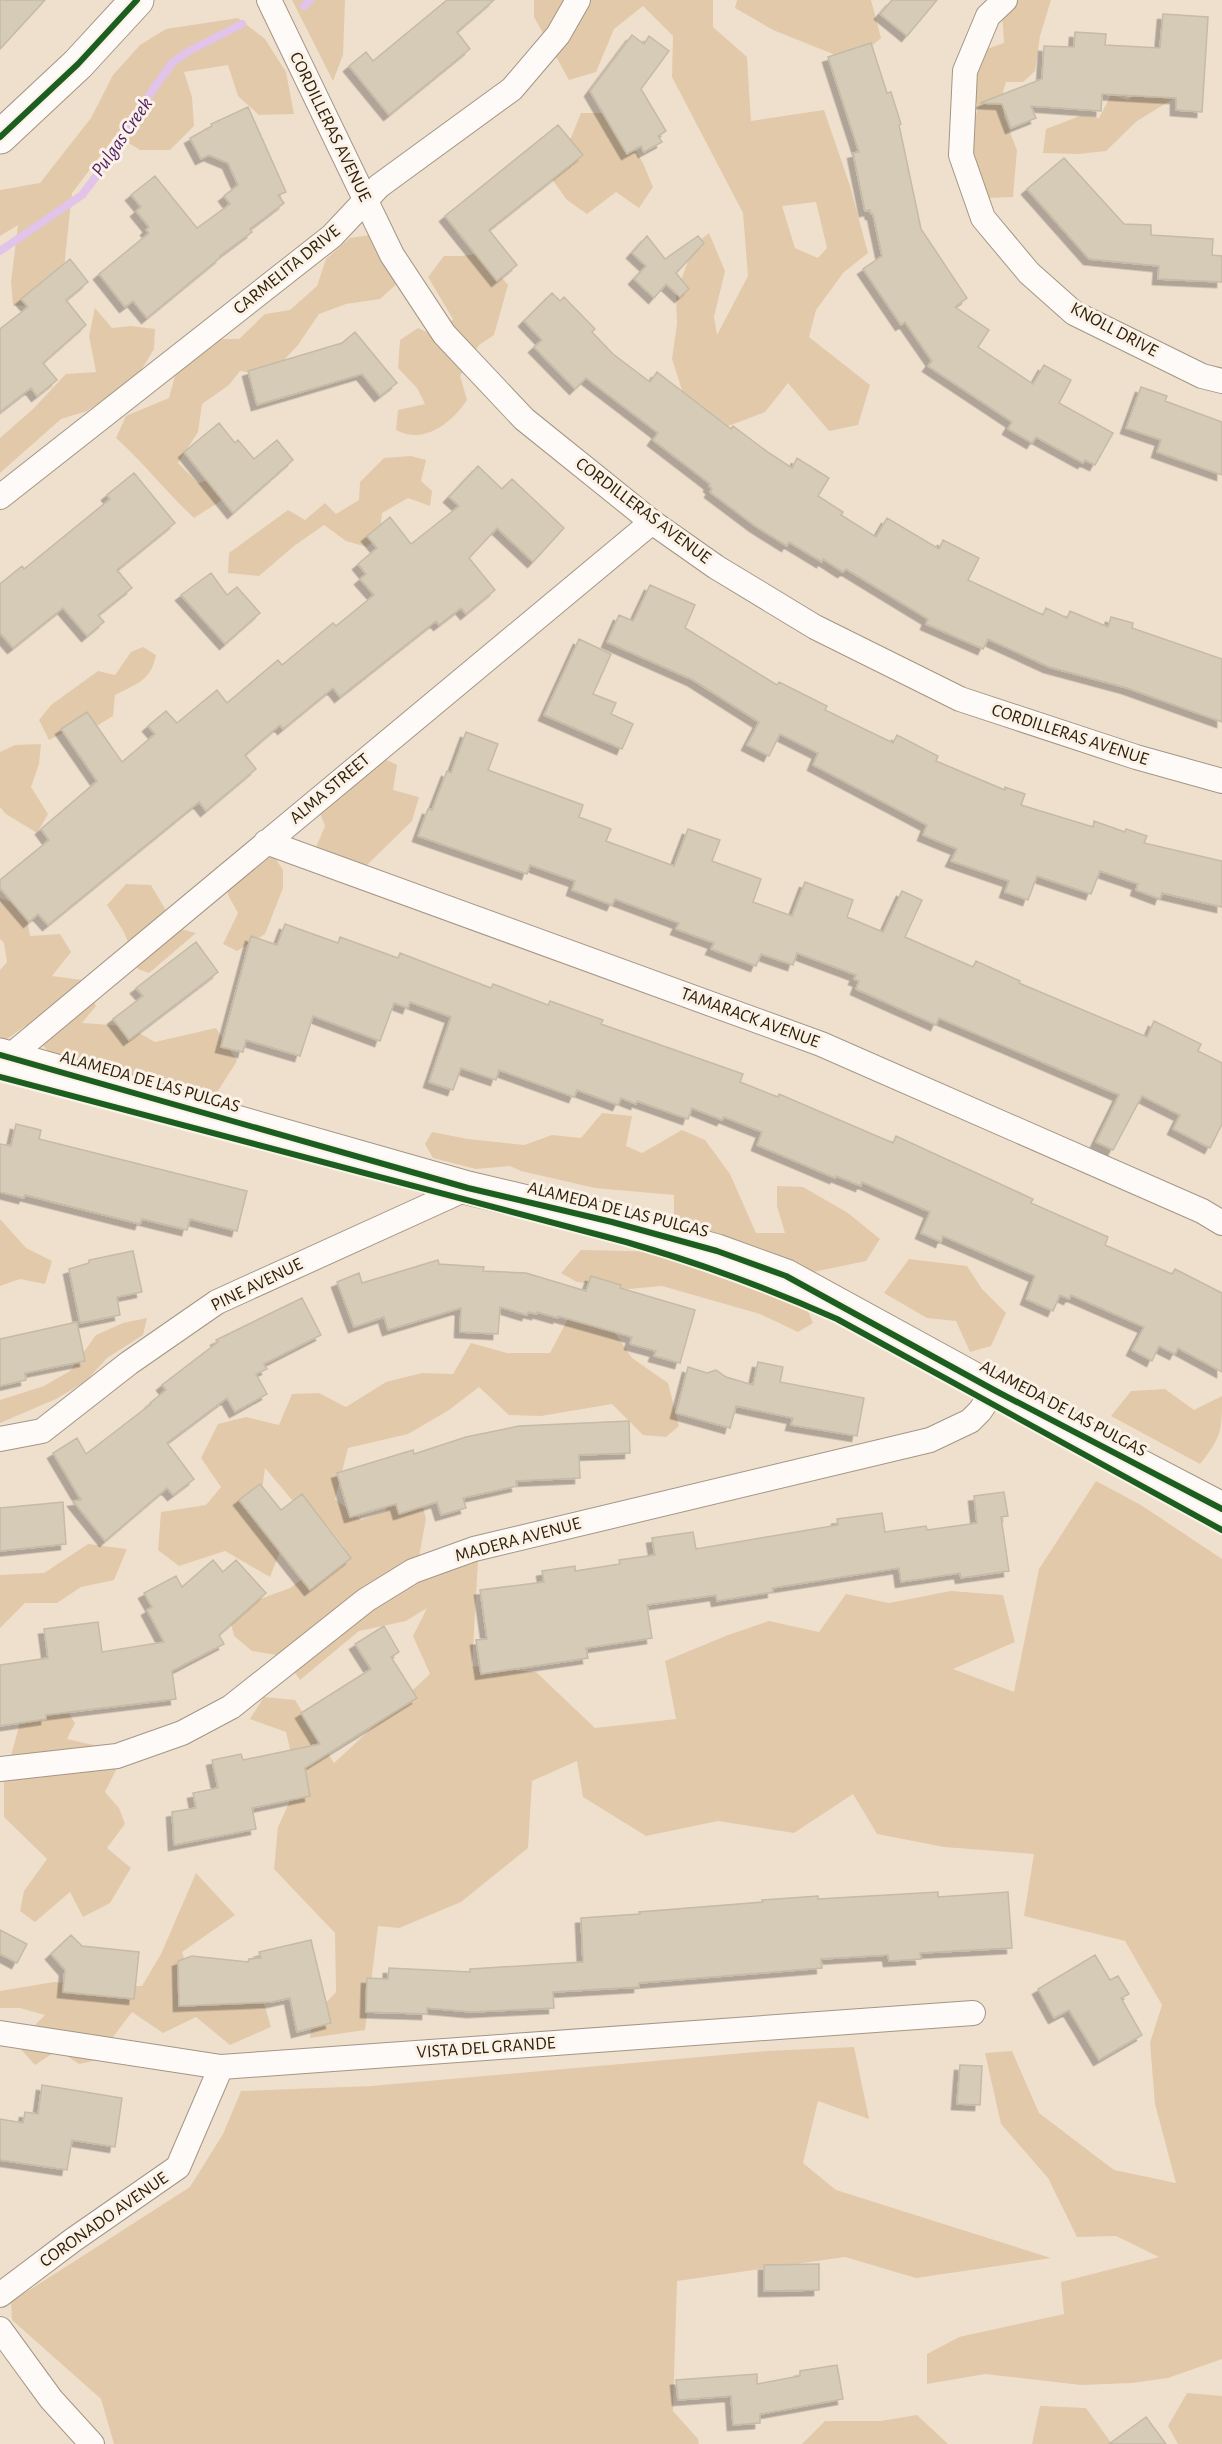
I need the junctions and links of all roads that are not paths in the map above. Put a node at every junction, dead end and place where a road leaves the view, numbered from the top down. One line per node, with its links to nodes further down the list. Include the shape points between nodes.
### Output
1 (137, 0): 5 (main road, via 78,64)
2 (269, 0): 6 (street, CORDILLERAS AVENUE)
3 (578, 0): 6 (street, CARMELITA DRIVE, via 558,35 512,89 379,186)
4 (1005, 0): 7 (street, KNOLL DRIVE, via 988,16 965,71 961,155 983,218 1029,273 1074,313 1202,376)
5 (0, 137)
6 (365, 201): 8 (street, CARMELITA DRIVE, via 332,236); 9 (street, CORDILLERAS AVENUE, via 392,255 444,334 524,419)
7 (1222, 381)
8 (0, 497)
9 (652, 522): 10 (street, CORDILLERAS AVENUE, via 815,627 960,699); 11 (street, ALMA STREET)
10 (1222, 782)
11 (266, 842): 12 (street, ALMA STREET); 14 (street, TAMARACK AVENUE, via 821,1044)
12 (4, 1056): 13 (main road, ALAMEDA DE LAS PULGAS)
13 (468, 1188): 15 (main road, ALAMEDA DE LAS PULGAS, via 717,1251 786,1276); 16 (street, PINE AVENUE, via 217,1302 129,1363 42,1431)
14 (1222, 1223)
15 (993, 1390): 17 (main road, ALAMEDA DE LAS PULGAS); 18 (street, MADERA AVENUE, via 970,1422 930,1440 474,1549 423,1567 366,1600 231,1707 182,1733 117,1756)
16 (0, 1439)
17 (1222, 1509)
18 (0, 1769)
19 (973, 2013): 21 (street, VISTA DEL GRANDE)
20 (0, 2033): 21 (street, VISTA DEL GRANDE)
21 (220, 2067): 22 (street, CORONADO AVENUE, via 178,2167)
22 (0, 2295)
23 (0, 2329): 24 (street, via 51,2399)
24 (92, 2444)

